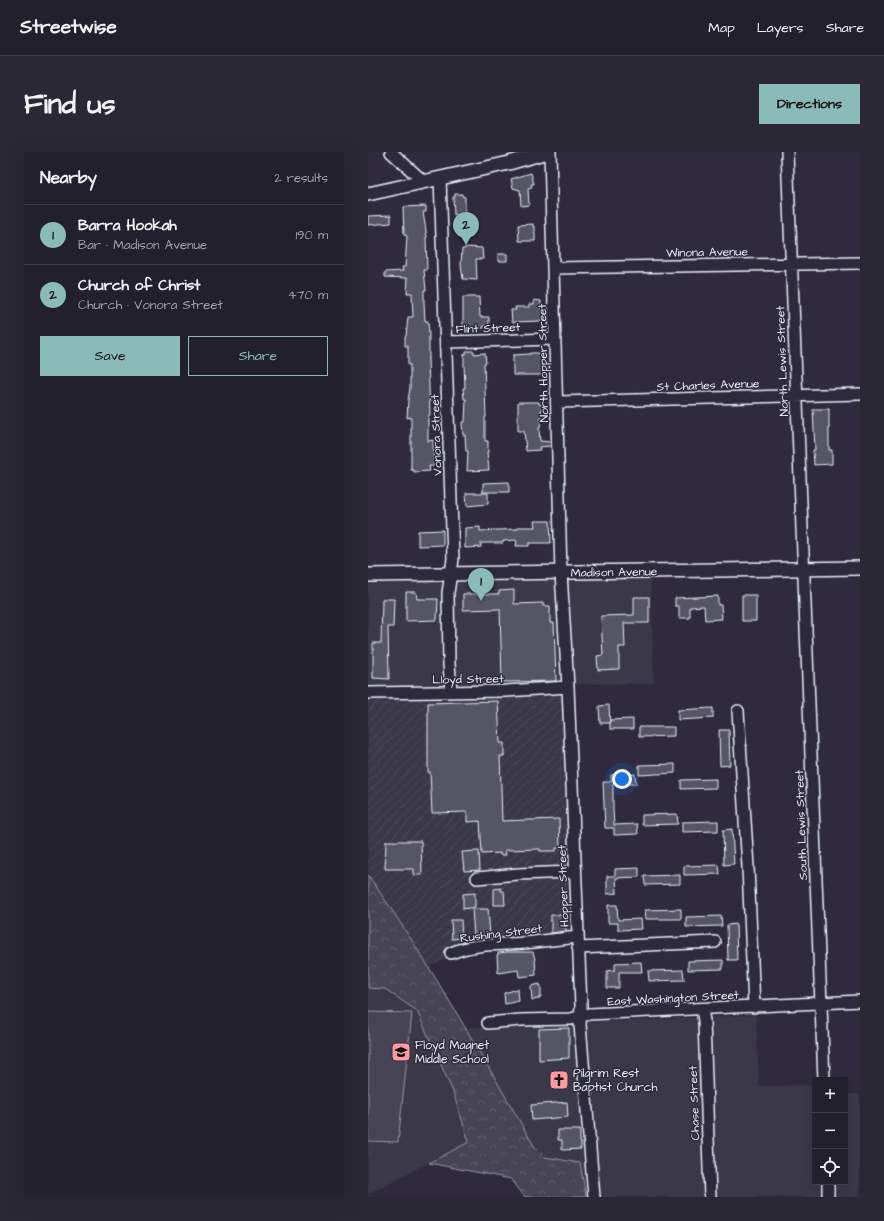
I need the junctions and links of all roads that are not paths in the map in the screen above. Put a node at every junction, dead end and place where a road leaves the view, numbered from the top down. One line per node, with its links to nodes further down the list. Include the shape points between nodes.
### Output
1 (392, 152): 6 (street)
2 (547, 152): 5 (main road)
3 (550, 152): 10 (street, North Hopper Street)
4 (787, 152): 9 (street, North Lewis Street)
5 (440, 178): 6 (main road); 12 (street, Vonora Street)
6 (424, 182): 7 (main road)
7 (368, 194)
8 (860, 263): 9 (street, Winona Avenue)
9 (792, 264): 10 (street, Winona Avenue); 14 (street, North Lewis Street)
10 (554, 268): 11 (street, North Hopper Street)
11 (555, 339): 12 (street, Flint Street); 15 (street, North Hopper Street)
12 (446, 342): 20 (street, Vonora Street, via 453,559)
13 (860, 394): 14 (street, St Charles Avenue)
14 (797, 395): 15 (street, St Charles Avenue); 17 (street, North Lewis Street)
15 (557, 402): 18 (street, North Hopper Street)
16 (860, 568): 17 (main road, Madison Avenue)
17 (804, 569): 18 (main road, Madison Avenue); 32 (street, South Lewis Street)
18 (561, 573): 20 (main road, Madison Avenue); 21 (street, Hopper Street)
19 (368, 575): 20 (main road, Madison Avenue)
20 (450, 575): 22 (street, Vonora Street, via 448,593)
21 (568, 687): 22 (street, Lloyd Street); 25 (street, Hopper Street)
22 (451, 692): 23 (street, Lloyd Street)
23 (368, 693)
24 (738, 711): 33 (street)
25 (575, 872): 26 (street); 27 (street, Hopper Street)
26 (477, 878)
27 (578, 937): 29 (street, Hopper Street); 30 (street, Rushing Street, via 463,948)
28 (715, 942): 29 (street)
29 (578, 948): 35 (street, Hopper Street)
30 (451, 953)
31 (860, 1001): 32 (street, East Washington Street)
32 (821, 1002): 33 (street, East Washington Street); 37 (street, South Lewis Street)
33 (754, 1006): 34 (street, East Washington Street)
34 (702, 1009): 35 (street, East Washington Street, via 590,1014); 40 (street, Chase Street)
35 (580, 1017): 36 (street, East Washington Street); 39 (street, Hopper Street)
36 (488, 1023)
37 (824, 1077)
38 (828, 1185): 41 (street)
39 (594, 1197)
40 (710, 1197)
41 (828, 1197)

